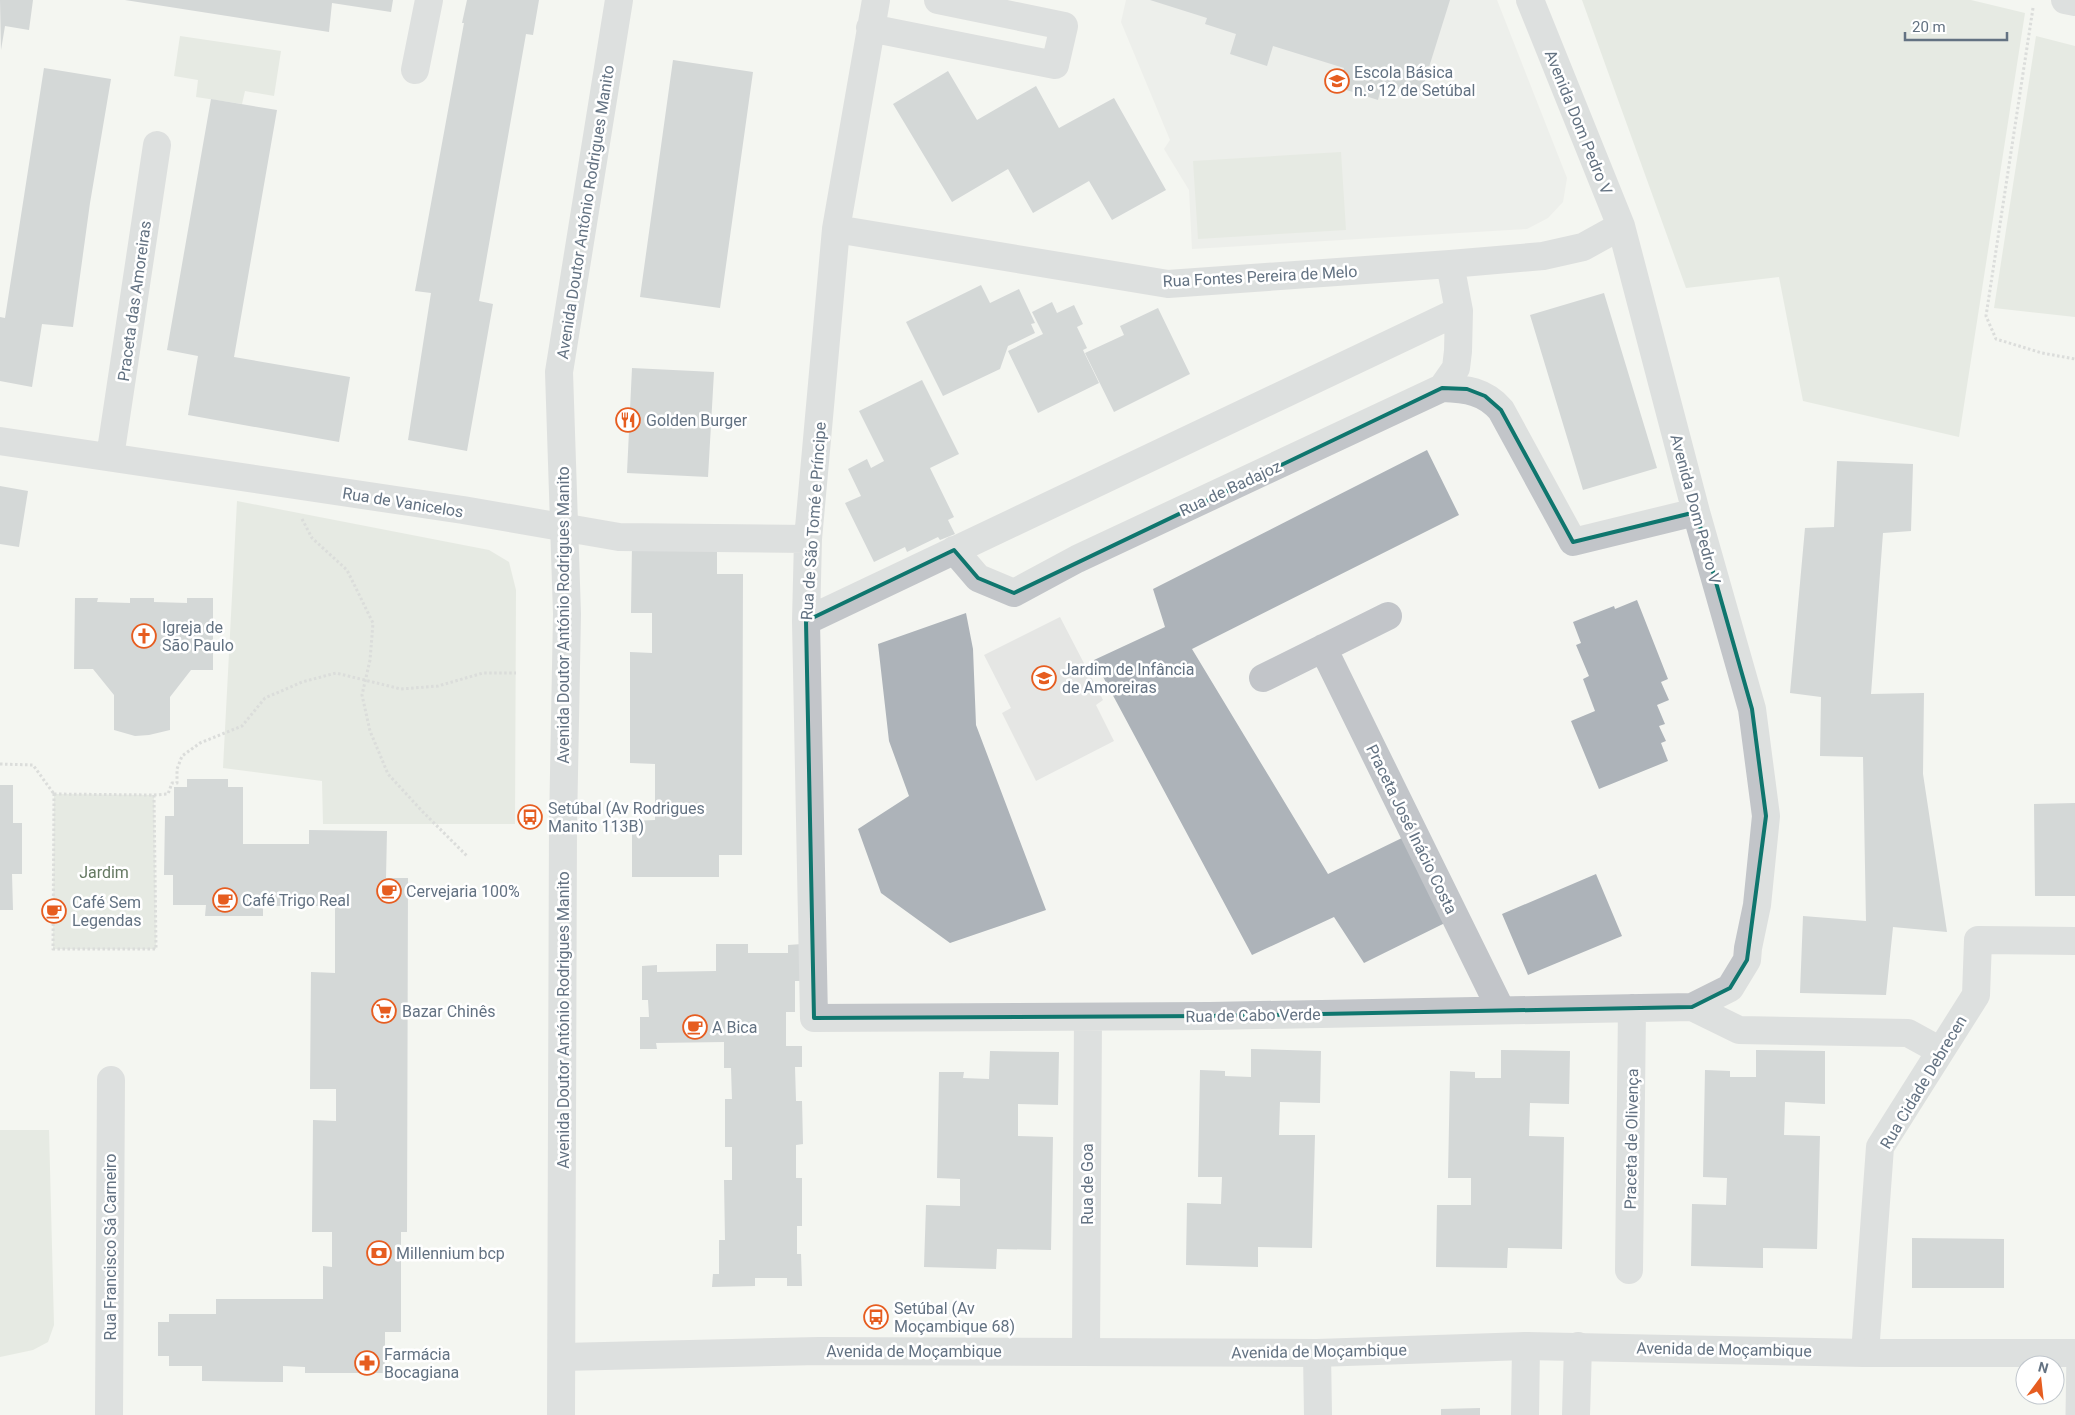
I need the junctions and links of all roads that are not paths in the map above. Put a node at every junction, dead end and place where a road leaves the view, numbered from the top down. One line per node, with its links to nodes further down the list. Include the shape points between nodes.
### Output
1 (429, 0): 9 (street)
2 (619, 0): 19 (street, Avenida Doutor António Rodrigues Manito, via 559,372)
3 (876, 0): 8 (street, Rua de São Tomé e Príncipe)
4 (938, 0): 8 (street, via 1064,26 1055,65)
5 (1530, 0): 11 (street, Avenida Dom Pedro V)
6 (2065, 0): 7 (street)
7 (2075, 2)
8 (870, 28): 12 (street, Rua de São Tomé e Príncipe)
9 (415, 70)
10 (157, 145): 17 (street, Praceta das Amoreiras)
11 (1621, 226): 13 (street, Rua Fontes Pereira de Melo, via 1593,243 1571,251); 18 (street, Avenida Dom Pedro V)
12 (836, 229): 13 (street, Rua Fontes Pereira de Melo, via 1168,284); 20 (street, Rua de São Tomé e Príncipe)
13 (1450, 264): 14 (street)
14 (1459, 311): 15 (street, via 1456,368); 21 (street)
15 (1442, 388): 18 (street, via 1479,393 1501,410 1573,542); 21 (street, Rua de Badajoz, via 1077,559 1014,593 978,578)
16 (0, 441): 17 (street, Rua de Vanicelos)
17 (110, 457): 19 (street, Rua de Vanicelos)
18 (1696, 512): 27 (street, Avenida Dom Pedro V, via 1752,709 1766,816 1758,897 1747,960 1730,988)
19 (563, 527): 20 (street, Rua de Vanicelos, via 619,537); 41 (street, Avenida Doutor António Rodrigues Manito, via 566,614)
20 (808, 539): 23 (street, Rua de São Tomé e Príncipe)
21 (954, 550): 23 (street)
22 (1388, 616): 24 (street)
23 (806, 621): 31 (street, Rua de São Tomé e Príncipe)
24 (1323, 648): 25 (street); 29 (street, Praceta José Inácio Costa)
25 (1263, 678)
26 (2075, 941): 32 (street, Rua Cidade Debrecen, via 1978,940 1976,995)
27 (1692, 1007): 28 (street, Rua de Cabo Verde); 32 (street, via 1739,1030 1908,1033)
28 (1632, 1008): 29 (street, Rua de Cabo Verde); 34 (street, Praceta de Olivença)
29 (1501, 1010): 30 (street, Rua de Cabo Verde)
30 (1088, 1017): 31 (street, Rua de Cabo Verde); 37 (street, Rua de Goa)
31 (814, 1018)
32 (1939, 1050): 39 (street, Rua Cidade Debrecen, via 1880,1147)
33 (111, 1080): 42 (street, Rua Francisco Sá Carneiro)
34 (1629, 1270)
35 (1526, 1346): 36 (street, Avenida de Moçambique); 38 (street, Avenida de Moçambique); 45 (street)
36 (1578, 1346): 39 (street, Avenida de Moçambique); 46 (street)
37 (1086, 1351): 38 (street, Avenida de Moçambique); 41 (street, Avenida de Moçambique, via 819,1351)
38 (1317, 1353): 44 (street)
39 (1864, 1353): 40 (street, Avenida de Moçambique)
40 (2074, 1353): 47 (lane)
41 (562, 1357): 43 (street, Avenida Doutor António Rodrigues Manito)
42 (109, 1415)
43 (562, 1415)
44 (1318, 1415)
45 (1525, 1415)
46 (1576, 1415)
47 (2073, 1415)

